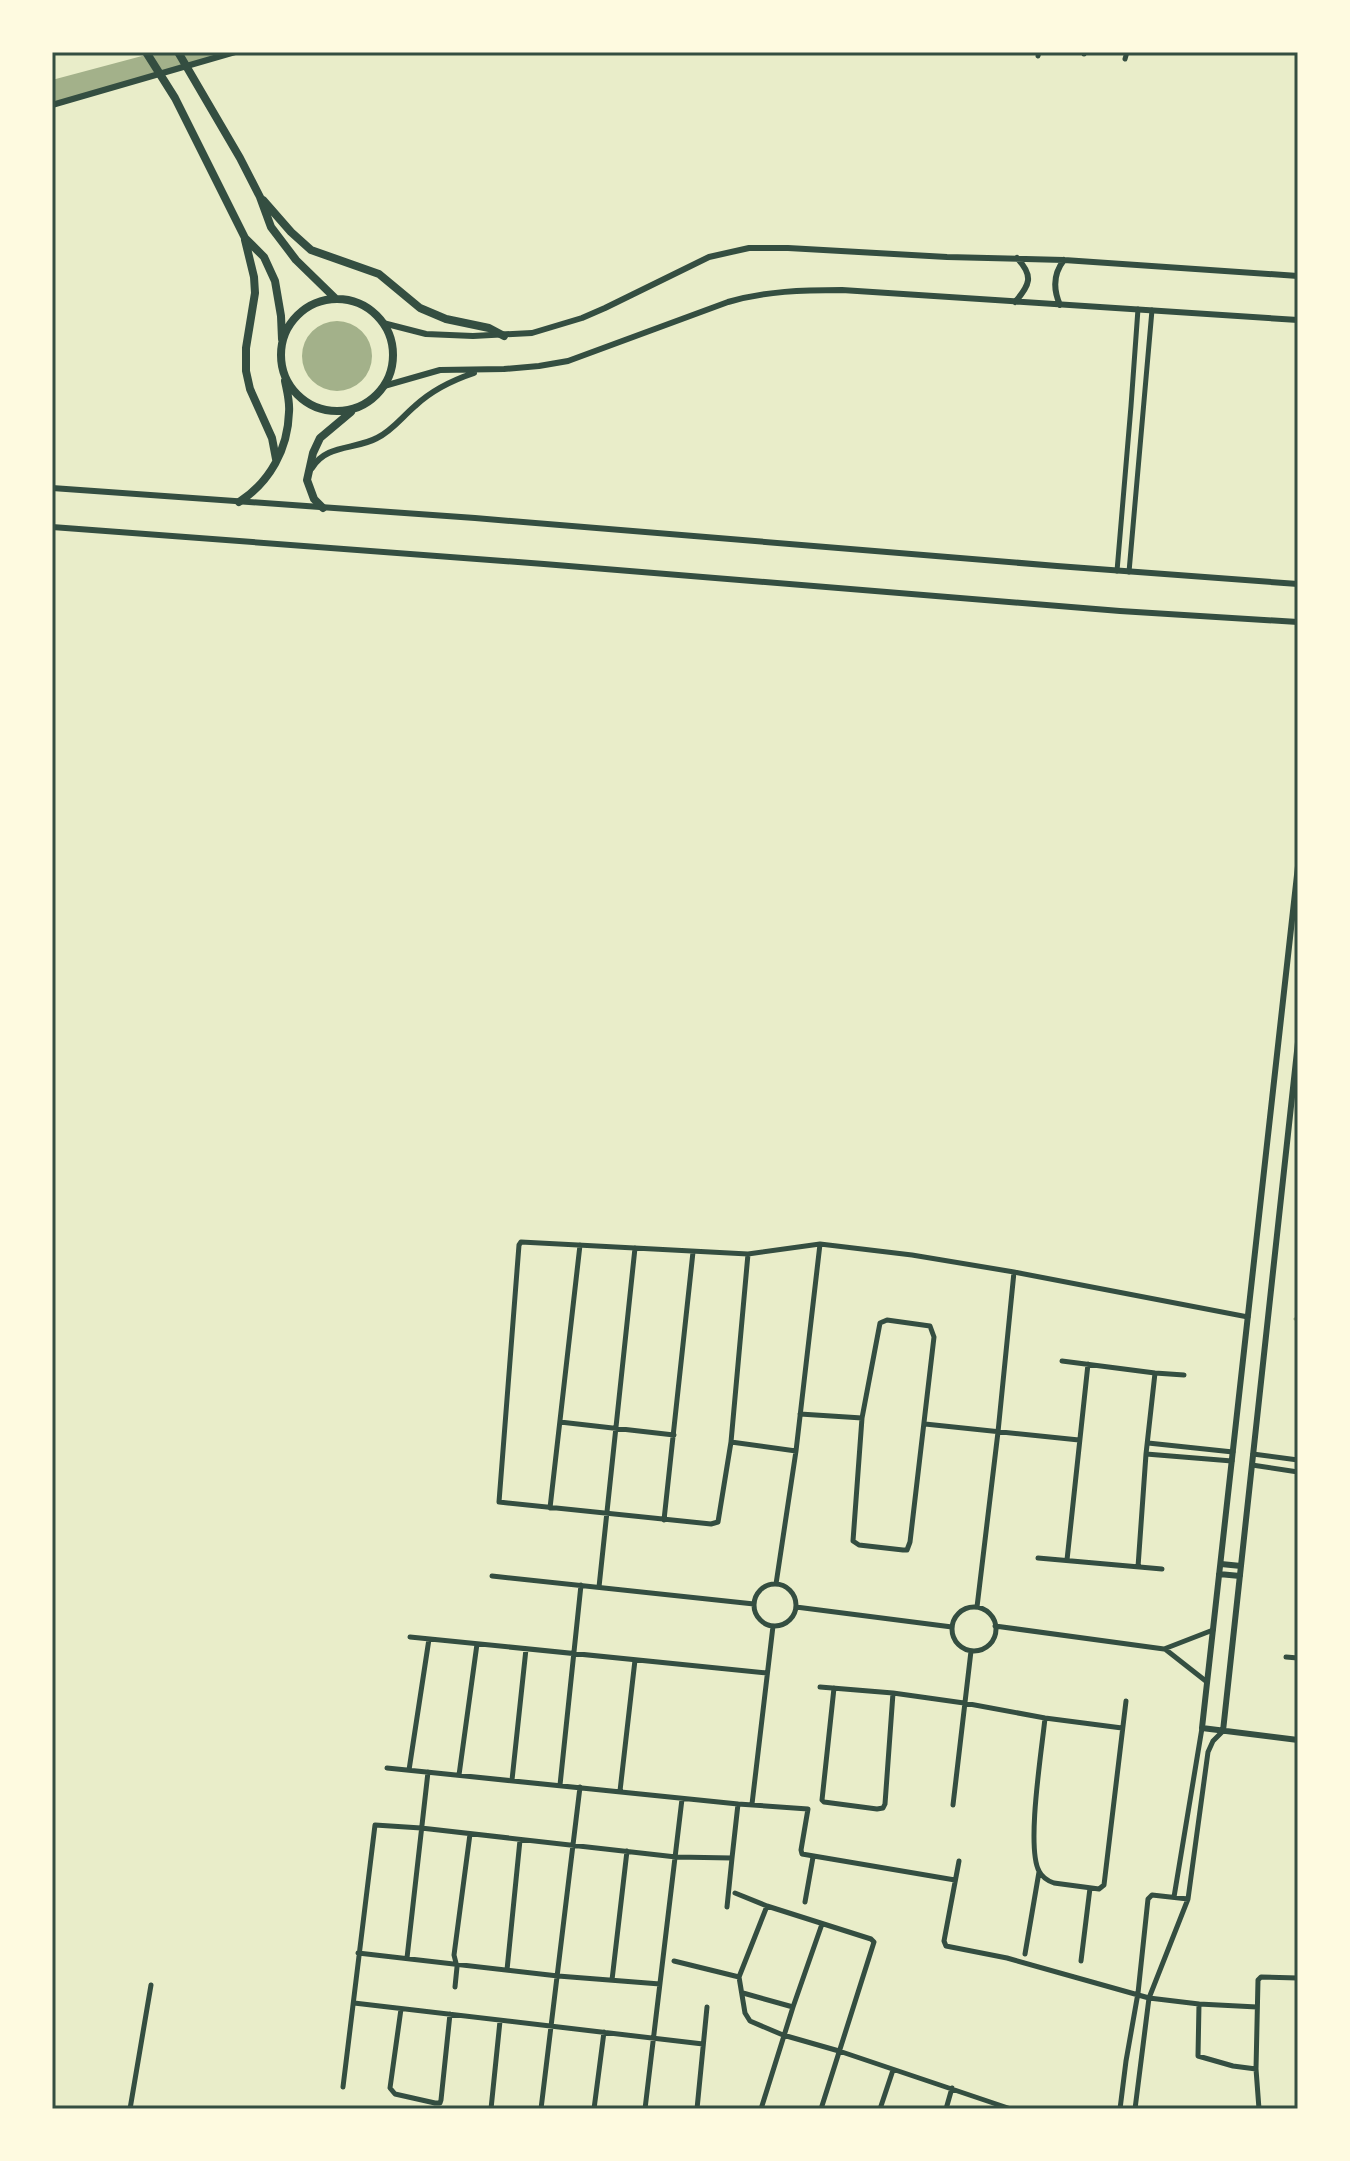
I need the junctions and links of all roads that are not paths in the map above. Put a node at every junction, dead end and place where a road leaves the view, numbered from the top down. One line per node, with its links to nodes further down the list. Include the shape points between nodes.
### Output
1 (146, 52): 6 (highway)
2 (178, 52): 5 (highway)
3 (235, 52): 4 (street)
4 (52, 105)
5 (260, 197): 10 (highway, via 271,227); 17 (highway, via 311,250 379,274 420,308)
6 (245, 238): 18 (highway, via 264,257 275,281); 23 (highway, via 255,293 246,371)
7 (1017, 258): 8 (street); 11 (street, via 1029,281); 17 (street, via 749,248 709,257 582,318)
8 (1064, 260): 9 (street); 12 (street, via 1055,281)
9 (1298, 276)
10 (336, 299): 16 (highway, via 363,305); 18 (highway, via 300,312)
11 (1015, 302): 12 (street); 19 (street, via 842,290 763,294 568,361)
12 (1060, 305): 13 (street)
13 (1138, 308): 14 (street); 29 (street)
14 (1152, 309): 15 (street); 30 (street)
15 (1298, 320)
16 (383, 323): 17 (street, via 426,334); 21 (highway, via 393,355)
17 (504, 336)
18 (282, 344): 20 (highway)
19 (481, 371): 21 (street, via 440,370); 24 (street, via 440,388 378,438 328,451)
20 (284, 376): 22 (highway, via 294,393 321,410); 23 (highway, via 290,410 286,439)
21 (384, 386): 22 (highway)
22 (355, 409): 24 (highway, via 320,438)
23 (276, 459): 26 (highway, via 261,485)
24 (308, 475): 27 (highway, via 309,488)
25 (52, 488): 26 (street)
26 (239, 502): 27 (street)
27 (323, 508): 29 (street)
28 (52, 527): 32 (street)
29 (1117, 571): 30 (street)
30 (1129, 572): 31 (street)
31 (1298, 584)
32 (1298, 622)
33 (1298, 866): 35 (street)
34 (1298, 1042): 36 (street)
35 (1262, 1188): 36 (street); 37 (street)
36 (1282, 1188): 38 (street)
37 (1261, 1202): 38 (street); 45 (street)
38 (1281, 1203): 63 (street)
39 (820, 1244): 43 (street); 44 (street); 50 (street)
40 (580, 1245): 41 (street); 52 (street); 68 (street, via 519,1245 498,1498)
41 (635, 1248): 42 (street); 54 (street)
42 (693, 1252): 43 (street); 56 (street)
43 (748, 1254): 58 (street)
44 (1014, 1272): 45 (street); 55 (street)
45 (1248, 1317): 61 (street)
46 (1062, 1361): 47 (street)
47 (1088, 1364): 48 (street); 57 (street)
48 (1155, 1373): 49 (street); 59 (street)
49 (1184, 1375)
50 (800, 1414): 51 (street); 60 (street)
51 (862, 1418): 53 (street, via 880,1323 887,1320 930,1326 933,1331); 53 (street, via 853,1541 903,1550 910,1542)
52 (560, 1422): 54 (street); 68 (street)
53 (925, 1424): 55 (street)
54 (617, 1429): 56 (street); 69 (street)
55 (998, 1432): 57 (street); 85 (street)
56 (674, 1435): 70 (street)
57 (1079, 1440): 72 (street)
58 (731, 1442): 60 (street); 70 (street, via 718,1522)
59 (1148, 1443): 61 (street); 62 (street)
60 (796, 1451): 80 (street)
61 (1233, 1452): 65 (street)
62 (1146, 1454): 65 (street); 75 (street)
63 (1253, 1454): 64 (street); 66 (street)
64 (1298, 1460)
65 (1232, 1461): 73 (street)
66 (1252, 1465): 67 (street); 74 (street)
67 (1298, 1472)
68 (550, 1508): 69 (street)
69 (607, 1514): 70 (street); 82 (street)
70 (664, 1520)
71 (1038, 1558): 72 (street)
72 (1067, 1560): 75 (street)
73 (1221, 1564): 74 (street); 77 (street)
74 (1241, 1566): 79 (street)
75 (1138, 1567): 76 (street)
76 (1162, 1569)
77 (1219, 1574): 79 (street); 89 (street)
78 (492, 1576): 81 (street)
79 (1240, 1576): 110 (street)
80 (776, 1584): 83 (street, via 761,1590); 84 (street, via 791,1592)
81 (581, 1585): 82 (street); 96 (street)
82 (599, 1587): 83 (street)
83 (754, 1604): 86 (street, via 761,1621)
84 (796, 1607): 86 (street, via 786,1623); 88 (street)
85 (977, 1607): 87 (street, via 989,1613); 88 (street, via 960,1612)
86 (773, 1626): 100 (street)
87 (995, 1626): 94 (street); 95 (street, via 991,1642)
88 (952, 1627): 95 (street, via 956,1643)
89 (1213, 1630): 94 (street); 101 (street)
90 (410, 1637): 91 (street)
91 (429, 1639): 92 (street); 113 (street)
92 (477, 1644): 93 (street); 115 (street)
93 (526, 1649): 96 (street); 116 (street)
94 (1164, 1649): 101 (street)
95 (971, 1651): 106 (street)
96 (574, 1653): 99 (street); 117 (street)
97 (1286, 1657): 98 (street)
98 (1298, 1658)
99 (635, 1660): 100 (street); 119 (street)
100 (767, 1673): 122 (street)
101 (1207, 1682): 109 (street)
102 (820, 1687): 103 (street)
103 (834, 1688): 104 (street); 104 (street, via 822,1800 877,1809 885,1804)
104 (893, 1693): 106 (street)
105 (1126, 1701): 108 (street)
106 (964, 1703): 107 (street); 123 (street)
107 (1045, 1718): 108 (street); 133 (street, via 1034,1824)
108 (1122, 1728): 135 (street, via 1104,1885)
109 (1202, 1728): 110 (street); 137 (street)
110 (1223, 1731): 111 (street); 138 (street, via 1208,1752)
111 (1298, 1740)
112 (387, 1768): 113 (street)
113 (409, 1770): 114 (street)
114 (428, 1772): 115 (street); 124 (street)
115 (459, 1775): 116 (street)
116 (512, 1780): 117 (street)
117 (560, 1785): 118 (street)
118 (580, 1787): 119 (street); 127 (street)
119 (620, 1791): 120 (street)
120 (682, 1799): 121 (street); 129 (street)
121 (738, 1804): 122 (street); 131 (street)
122 (752, 1804): 130 (street, via 809,1809 801,1851)
123 (953, 1805)
124 (421, 1828): 125 (street); 143 (street, via 375,1825); 145 (street)
125 (470, 1834): 126 (street); 148 (street)
126 (520, 1840): 127 (street); 149 (street)
127 (573, 1847): 128 (street); 150 (street)
128 (627, 1851): 129 (street); 153 (street)
129 (676, 1857): 131 (street); 154 (street)
130 (813, 1857): 134 (street); 139 (street)
131 (732, 1858): 141 (street)
132 (959, 1861): 134 (street)
133 (1039, 1871): 135 (street, via 1054,1883); 144 (street)
134 (955, 1880): 158 (street, via 946,1946)
135 (1090, 1888): 147 (street)
136 (735, 1893): 140 (street)
137 (1174, 1897): 138 (street); 158 (street, via 1148,1899)
138 (1188, 1899): 159 (street)
139 (805, 1902)
140 (767, 1906): 142 (street); 151 (street)
141 (727, 1907)
142 (822, 1924): 163 (street); 173 (street, via 874,1944)
143 (358, 1953): 145 (street); 160 (street)
144 (1025, 1954)
145 (407, 1958): 148 (street)
146 (674, 1961): 151 (street)
147 (1081, 1961)
148 (456, 1963): 149 (street); 156 (street)
149 (507, 1970): 150 (street)
150 (558, 1976): 153 (street); 168 (street)
151 (739, 1977): 157 (street)
152 (1298, 1978): 164 (street, via 1259,1978)
153 (612, 1980): 154 (street)
154 (660, 1984): 171 (street)
155 (151, 1985): 178 (street)
156 (455, 1987)
157 (743, 1993): 163 (street); 170 (street, via 750,2021)
158 (1138, 1993): 159 (street); 189 (street)
159 (1149, 1998): 161 (street); 190 (street)
160 (354, 2003): 165 (street); 176 (street)
161 (1199, 2004): 164 (street); 174 (street, via 1198,2056)
162 (707, 2007): 172 (street)
163 (793, 2007): 170 (street)
164 (1257, 2007): 174 (street)
165 (401, 2009): 166 (street); 166 (street, via 390,2088 395,2094 435,2103 441,2100)
166 (450, 2014): 167 (street)
167 (500, 2021): 168 (street); 179 (street)
168 (552, 2027): 169 (street); 180 (street)
169 (604, 2032): 171 (street); 181 (street)
170 (783, 2035): 173 (street); 184 (street)
171 (654, 2039): 172 (street); 182 (street)
172 (703, 2044): 183 (street)
173 (839, 2051): 175 (street); 185 (street)
174 (1256, 2069): 191 (street)
175 (893, 2070): 177 (street); 186 (street)
176 (343, 2087)
177 (952, 2088): 187 (street); 188 (street)
178 (130, 2109)
179 (491, 2109)
180 (541, 2109)
181 (594, 2109)
182 (645, 2109)
183 (697, 2109)
184 (761, 2109)
185 (821, 2109)
186 (880, 2109)
187 (946, 2109)
188 (1011, 2109)
189 (1120, 2109)
190 (1135, 2109)
191 (1259, 2109)

